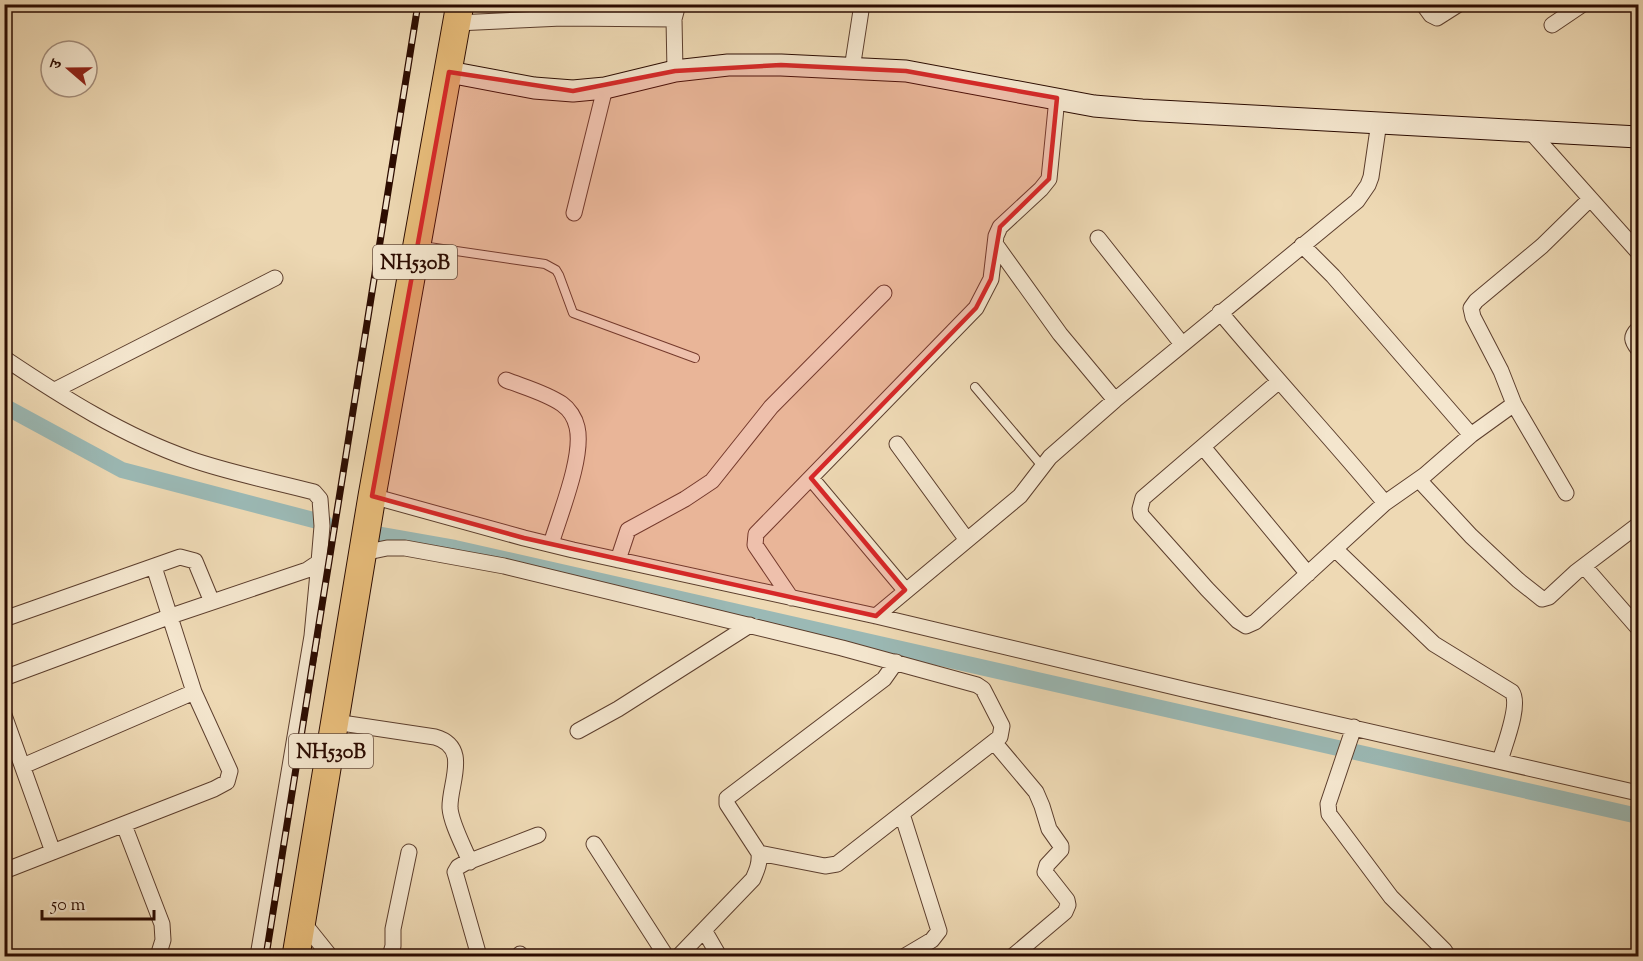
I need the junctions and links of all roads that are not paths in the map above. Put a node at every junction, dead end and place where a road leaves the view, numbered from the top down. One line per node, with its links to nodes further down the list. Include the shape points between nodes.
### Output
1 (862, 4): 8 (street)
2 (1423, 4): 3 (street, via 1437,18)
3 (1459, 4)
4 (1583, 4): 7 (street)
5 (676, 12): 6 (street, via 562,18); 9 (street)
6 (459, 14): 10 (highway, NH530B)
7 (1552, 25)
8 (852, 69): 9 (street, via 728,66); 12 (street, via 906,71)
9 (675, 71): 11 (street)
10 (449, 72): 11 (street, via 552,91); 21 (highway, NH530B)
11 (605, 88): 17 (street)
12 (1057, 98): 13 (street, via 1142,110); 19 (street, via 1049,179 1000,227)
13 (1379, 122): 14 (street); 20 (street, via 1368,185 1357,201)
14 (1530, 131): 15 (street); 16 (street)
15 (1638, 137)
16 (1590, 199): 22 (street); 36 (street, via 1471,308)
17 (574, 213)
18 (1098, 238): 27 (street)
19 (996, 245): 35 (street, via 1060,334); 41 (street, via 991,279 976,308)
20 (1302, 245): 25 (street); 37 (street)
21 (418, 246): 29 (lane, via 545,264 556,270 570,310 577,316); 46 (highway, NH530B)
22 (1638, 252)
23 (275, 278): 34 (street)
24 (884, 292): 50 (street, via 771,407 712,481 628,530)
25 (1220, 312): 27 (street); 32 (street)
26 (1638, 329): 28 (street, via 1632,340)
27 (1182, 344): 35 (street)
28 (1638, 349)
29 (694, 357)
30 (4, 358): 34 (street)
31 (506, 380): 48 (street, via 563,405 577,427 572,476)
32 (1278, 382): 39 (street); 44 (street)
33 (975, 387): 40 (lane)
34 (55, 390): 51 (street, via 142,439 189,458 314,492 321,506)
35 (1115, 400): 40 (street)
36 (1514, 404): 37 (street); 43 (street)
37 (1471, 435): 42 (street)
38 (897, 444): 47 (street)
39 (1203, 447): 54 (street); 54 (street, via 1143,498 1141,515 1246,626 1256,622)
40 (1042, 466): 47 (street, via 1020,496)
41 (811, 478): 55 (street); 56 (street, via 754,539)
42 (1419, 480): 44 (street); 52 (street, via 1536,596 1549,597)
43 (1566, 493)
44 (1386, 502): 49 (street)
45 (1638, 525): 52 (street)
46 (367, 529): 48 (street, via 524,538); 61 (street, via 387,548 504,566); 67 (highway, NH530B)
47 (967, 540): 55 (street)
48 (551, 544): 50 (street)
49 (1335, 549): 54 (street); 71 (street, via 1434,644 1512,692 1516,704)
50 (618, 560): 56 (street)
51 (320, 562): 57 (street); 87 (street, via 312,636)
52 (1584, 566): 62 (street)
53 (154, 567): 57 (street, via 180,557 191,559 197,564); 58 (street); 60 (street)
54 (1308, 574)
55 (905, 590): 59 (street)
56 (791, 598): 59 (street)
57 (212, 602): 58 (street)
58 (171, 616): 64 (street); 65 (street)
59 (876, 616): 68 (street)
60 (4, 619)
61 (750, 625): 63 (street); 69 (street)
62 (1638, 628)
63 (896, 662): 70 (street, via 980,686 1002,726 1002,733); 80 (street, via 884,679 727,798 727,804)
64 (4, 678)
65 (194, 692): 72 (street); 75 (street, via 227,761 228,782)
66 (4, 715): 72 (street)
67 (335, 722): 81 (street, via 435,737 452,747 456,775 450,808); 83 (highway, NH530B)
68 (1352, 730): 71 (street); 95 (street, via 1328,804 1329,814 1391,897)
69 (578, 731)
70 (994, 742): 74 (street); 94 (street, via 1036,792 1048,829 1061,846 1045,872 1068,905 1065,912)
71 (1500, 762): 73 (street)
72 (23, 766): 78 (street)
73 (1638, 793)
74 (902, 814): 80 (street, via 830,866); 93 (street, via 939,932)
75 (124, 825): 78 (street); 86 (street, via 162,924)
76 (538, 835): 81 (street)
77 (594, 844): 85 (street)
78 (53, 852): 82 (street)
79 (409, 852): 90 (street)
80 (759, 853): 84 (street, via 753,879)
81 (470, 862): 91 (street, via 455,872)
82 (4, 871)
83 (302, 921): 88 (highway, NH530B); 89 (street)
84 (704, 930): 85 (street); 92 (street)
85 (677, 956)
86 (159, 957)
87 (258, 957)
88 (296, 957)
89 (330, 957)
90 (390, 957)
91 (479, 957)
92 (719, 957)
93 (905, 957)
94 (1013, 957)
95 (1448, 957)

